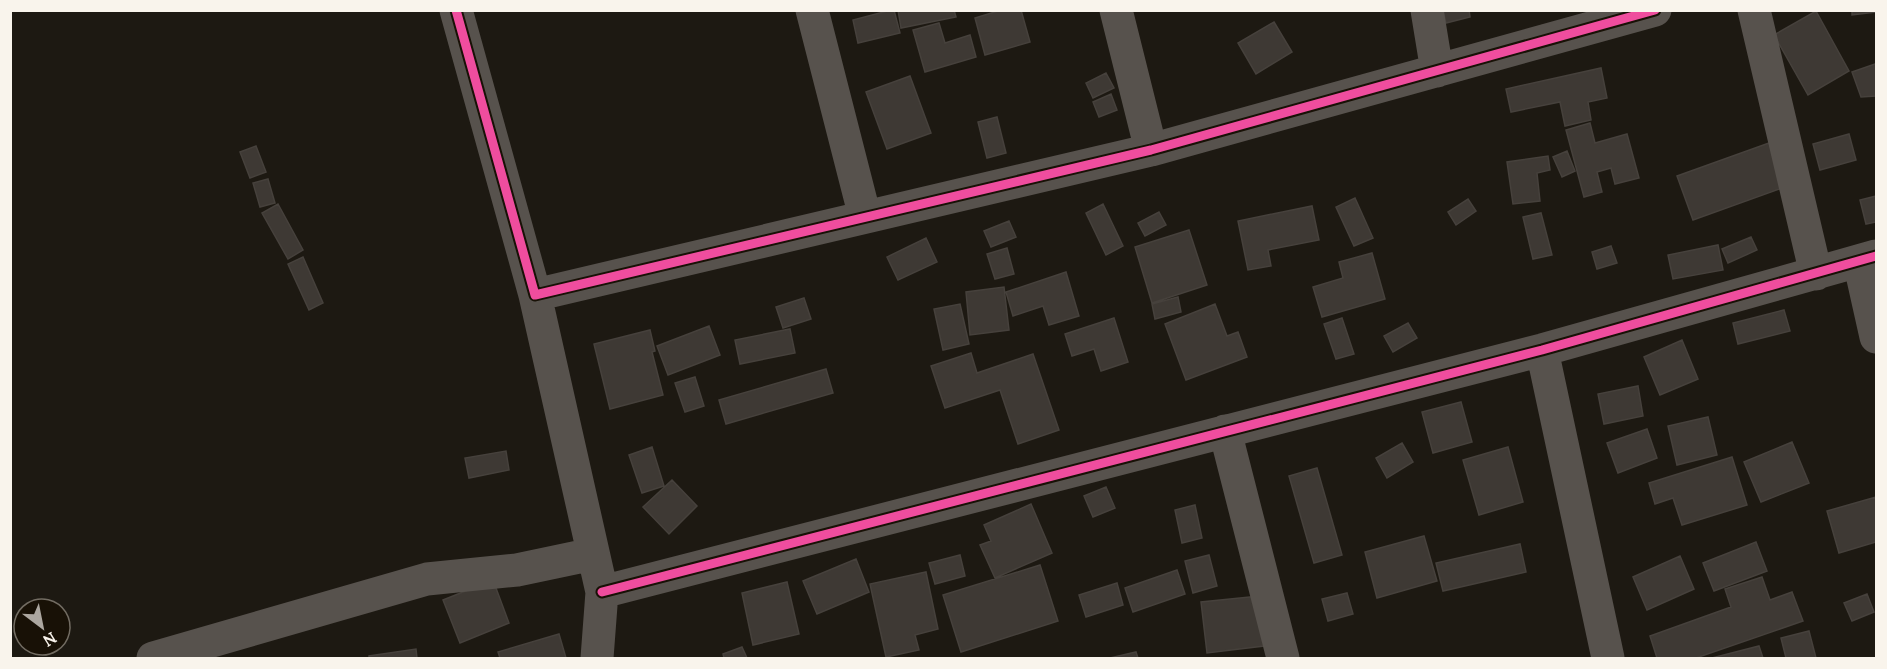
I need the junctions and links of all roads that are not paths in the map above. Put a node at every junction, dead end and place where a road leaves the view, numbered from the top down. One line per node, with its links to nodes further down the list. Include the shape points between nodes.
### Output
1 (456, 10): 12 (street)
2 (812, 10): 9 (street)
3 (1116, 10): 8 (street)
4 (1427, 10): 7 (street)
5 (1655, 10): 7 (street)
6 (1754, 10): 11 (street)
7 (1437, 71): 8 (street)
8 (1151, 150): 9 (street)
9 (865, 217): 12 (street)
10 (1868, 258): 11 (street); 13 (street)
11 (1816, 274): 14 (street)
12 (535, 295): 16 (street)
13 (1876, 338)
14 (1542, 350): 15 (street); 21 (street)
15 (1226, 431): 17 (street); 20 (street)
16 (593, 554): 17 (street); 18 (street, via 517,570 427,579)
17 (602, 592): 19 (street)
18 (153, 658)
19 (597, 658)
20 (1283, 658)
21 (1608, 658)

